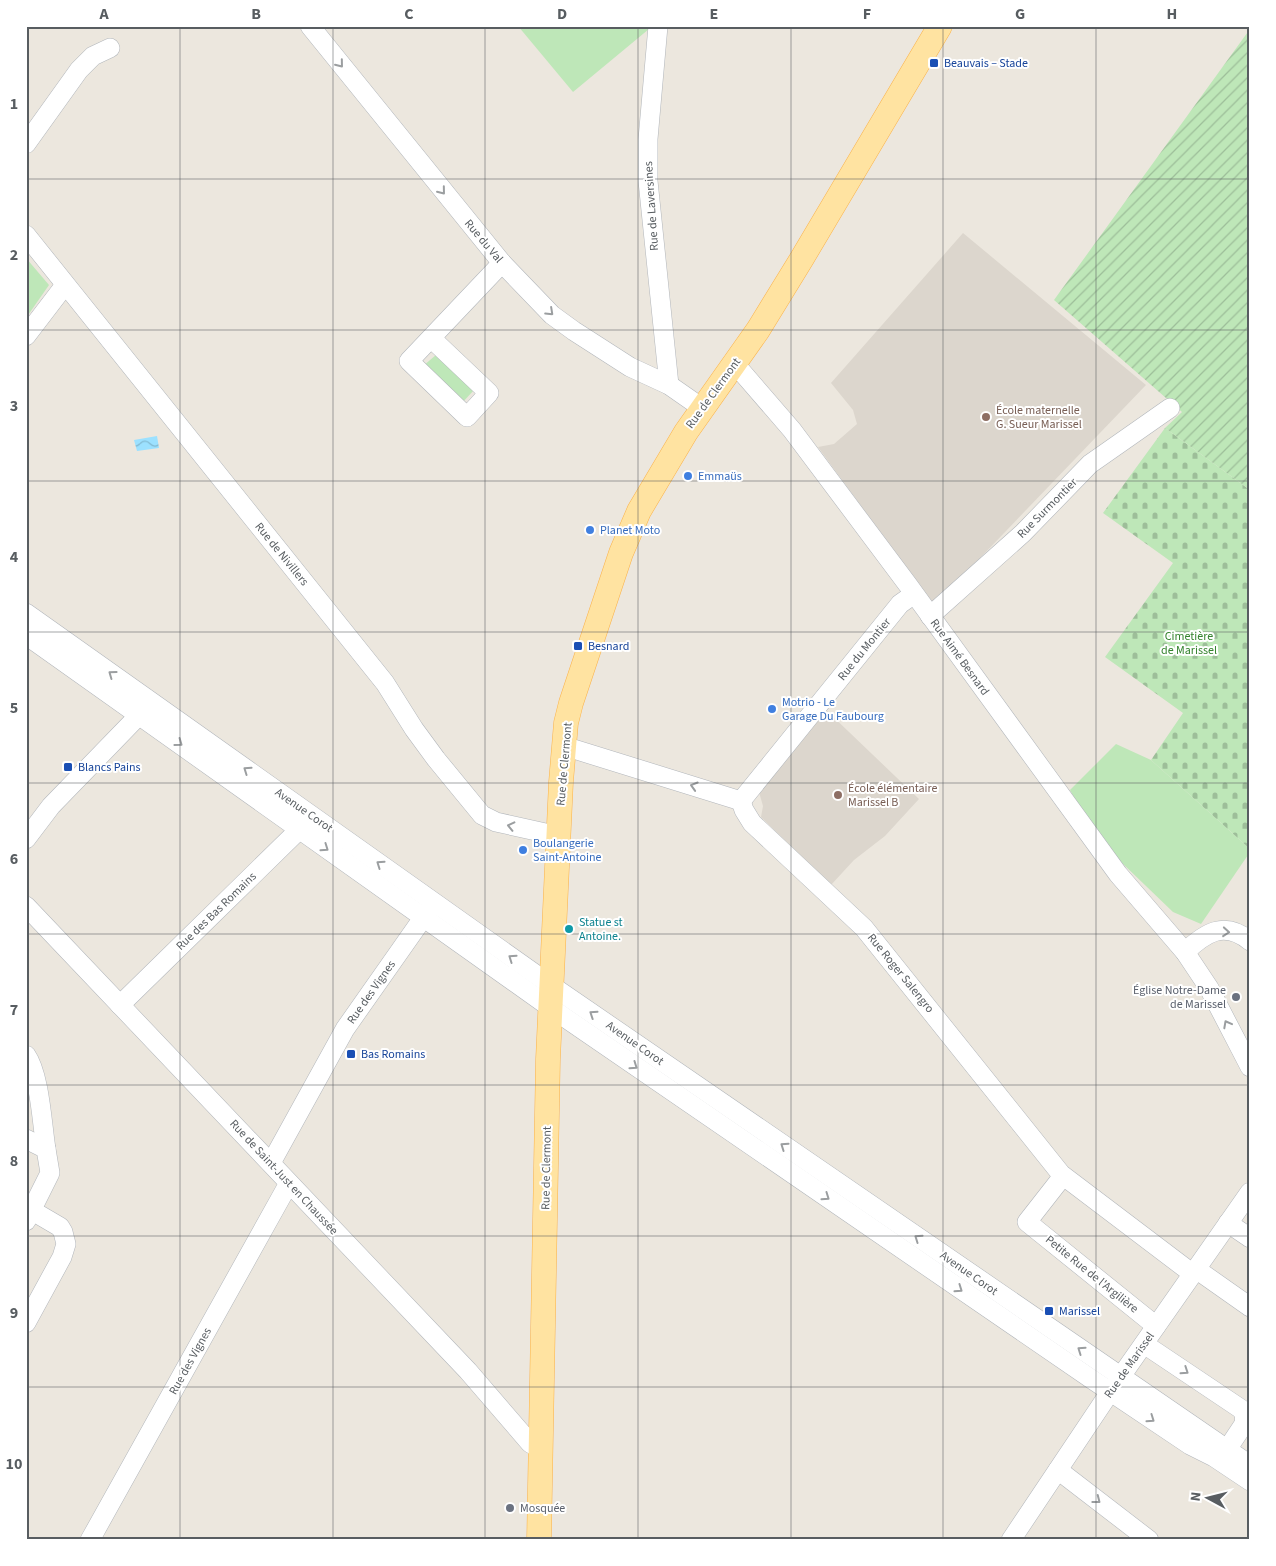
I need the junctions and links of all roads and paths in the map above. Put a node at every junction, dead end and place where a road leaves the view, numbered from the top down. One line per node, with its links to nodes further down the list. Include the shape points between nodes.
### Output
1 (310, 26): 7 (street, Rue du Val, one-way to 7)
2 (658, 26): 12 (street, Rue de Laversines, via 648,139 648,181)
3 (940, 26): 11 (main road, Rue de Clermont)
4 (110, 48): 5 (street, via 93,56 79,70)
5 (26, 144)
6 (26, 235): 8 (street, Rue de Nivillers)
7 (502, 262): 10 (street); 12 (street, Rue du Val, one-way to 12, via 562,323 640,373)
8 (65, 285): 9 (street); 25 (street, Rue de Nivillers, one-way to 8, via 496,822 482,815 436,759 385,683)
9 (26, 336)
10 (431, 338)
11 (735, 364): 13 (main road, Rue de Clermont); 15 (street, Rue Aimé Besnard, via 779,414)
12 (669, 386): 13 (street, Rue du Val)
13 (702, 408): 20 (main road, Rue de Clermont, via 628,534 571,703)
14 (1170, 408): 17 (street, Rue Surmontier, via 1090,464 1024,533)
15 (914, 594): 17 (street, Rue Aimé Besnard); 21 (street, Rue du Montier, via 900,604)
16 (26, 613): 19 (street, Avenue Corot, one-way to 16)
17 (930, 616): 30 (street, Rue Aimé Besnard, via 1100,850)
18 (26, 635): 19 (street, Avenue Corot)
19 (145, 709): 22 (street); 23 (street, Avenue Corot)
20 (564, 746): 21 (street, one-way to 20); 25 (main road, Rue de Clermont)
21 (741, 801): 38 (street, Rue Roger Salengro, via 752,823 864,928)
22 (51, 806): 24 (street); 26 (street)
23 (306, 823): 28 (street, Avenue Corot); 32 (street, Rue des Bas Romains)
24 (26, 825)
25 (559, 836): 31 (main road, Rue de Clermont)
26 (26, 839)
27 (26, 906): 32 (street, Rue de Saint-Just en Chaussée)
28 (428, 910): 31 (street, Avenue Corot); 37 (street, Rue des Vignes, via 345,1029)
29 (1250, 941): 30 (street, one-way to 29, via 1202,936 1216,931 1241,935)
30 (1185, 952): 34 (street, Rue Aimé Besnard, one-way to 30)
31 (551, 997): 49 (street, Avenue Corot); 50 (main road, Rue de Clermont)
32 (120, 1005): 37 (street, Rue de Saint-Just en Chaussée)
33 (26, 1055): 36 (street, via 36,1082)
34 (1250, 1068)
35 (26, 1139): 36 (street)
36 (46, 1149): 41 (street, via 50,1174)
37 (271, 1163): 39 (street, Rue de Saint-Just en Chaussée)
38 (1064, 1176): 44 (street, Rue Roger Salengro); 47 (street, Petite Rue de l'Argilière, via 1027,1222)
39 (289, 1182): 50 (street, Rue de Saint-Just en Chaussée, via 468,1371 530,1443); 55 (street, Rue des Vignes)
40 (1250, 1192): 42 (street, Rue de Marissel)
41 (29, 1215): 46 (street, via 60,1227 66,1244)
42 (1228, 1223): 43 (street); 44 (street, Rue de Marissel)
43 (1250, 1238)
44 (1194, 1271): 45 (street, Rue Roger Salengro); 47 (street, Rue de Marissel)
45 (1250, 1307)
46 (26, 1323)
47 (1156, 1326): 48 (street, Rue de Marissel)
48 (1144, 1344): 49 (street, Rue de Marissel); 51 (street, one-way to 51, via 1241,1409 1244,1424)
49 (1116, 1385): 51 (street, Avenue Corot); 53 (street, Rue de Marissel)
50 (540, 1446): 56 (main road, Rue de Clermont)
51 (1223, 1455): 52 (street, Avenue Corot); 54 (street, Avenue Corot)
52 (1250, 1465)
53 (1058, 1470): 57 (street, Rue de Marissel); 58 (street, one-way to 58)
54 (1250, 1482)
55 (90, 1540)
56 (539, 1540)
57 (1011, 1540)
58 (1149, 1540)

